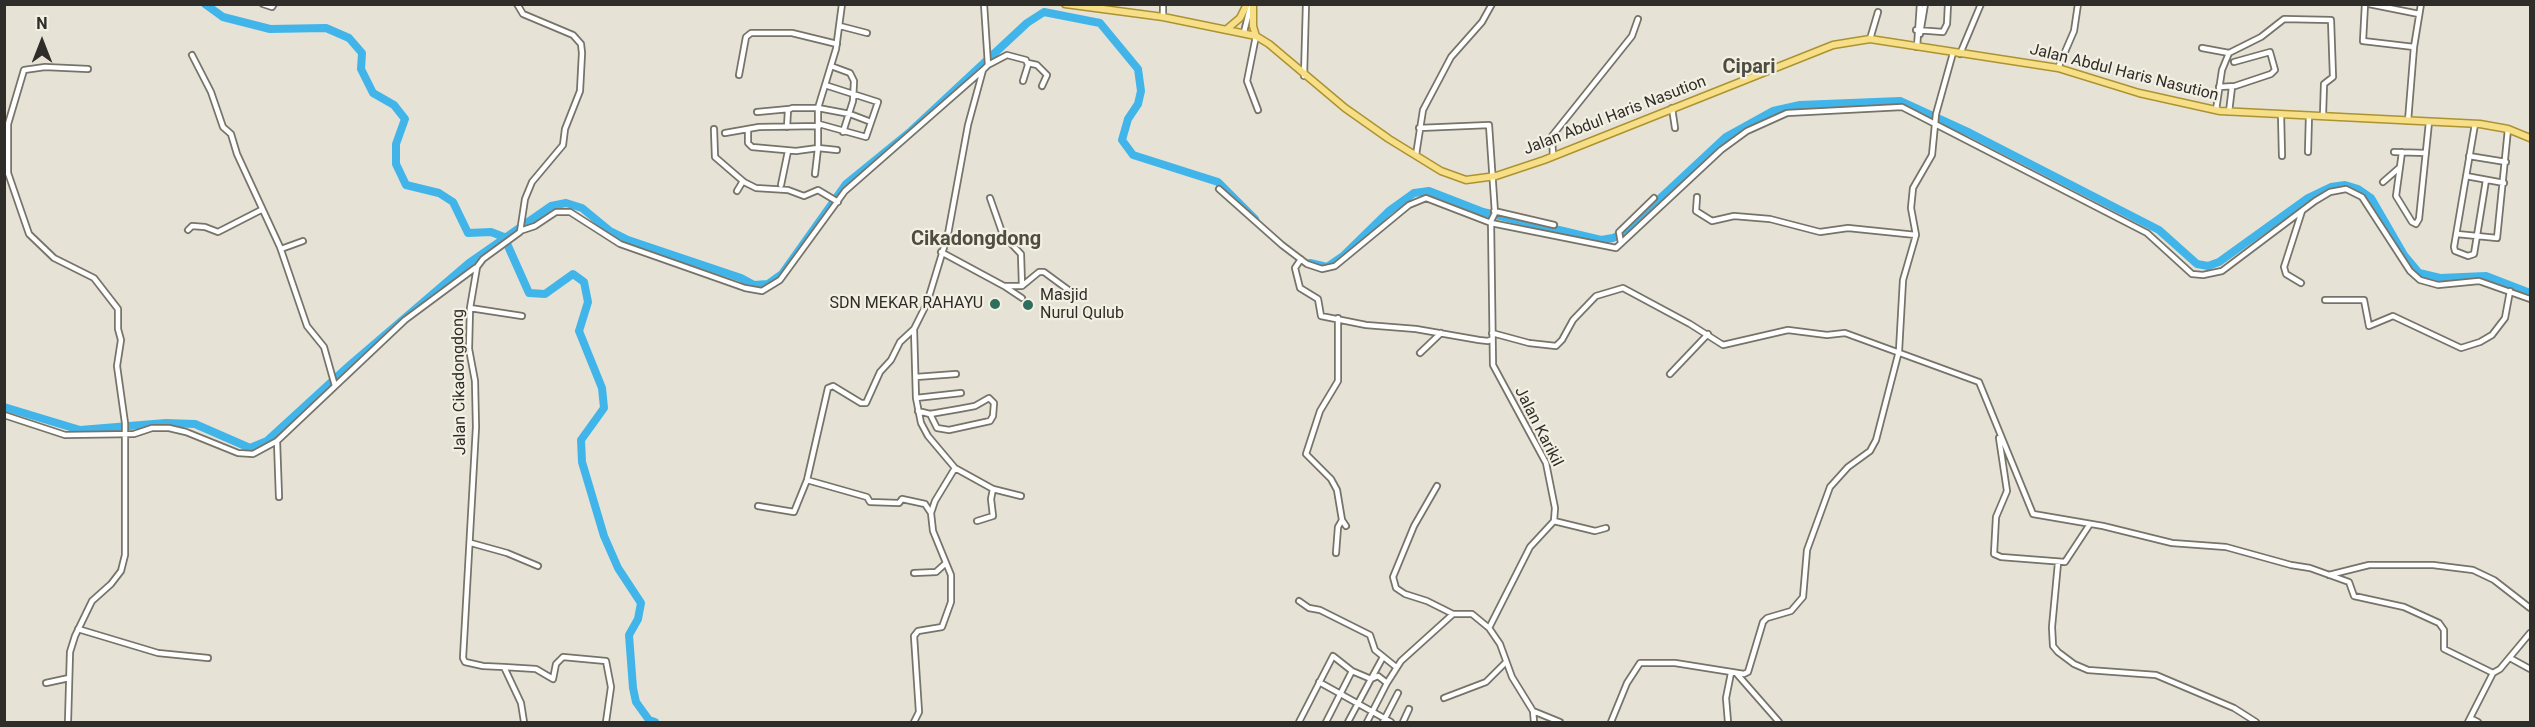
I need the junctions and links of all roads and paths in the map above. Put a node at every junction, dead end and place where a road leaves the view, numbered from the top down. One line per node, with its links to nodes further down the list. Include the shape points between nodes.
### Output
1 (263, 4): 2 (street)
2 (274, 4)
3 (517, 4): 110 (street, via 523,14 579,39 582,53 580,91 563,145 532,182)
4 (842, 4): 21 (street)
5 (984, 4): 36 (street)
6 (1065, 4): 19 (main road, Jalan Abdul Haris Nasution)
7 (1163, 4): 19 (street)
8 (1250, 4): 22 (main road); 23 (street); 26 (main road)
9 (1306, 4): 44 (street)
10 (1492, 4): 69 (street, via 1482,22 1451,57 1423,110)
11 (1923, 4): 24 (street)
12 (1947, 4): 24 (street, via 1943,32)
13 (1981, 4): 34 (street)
14 (2078, 4): 40 (street, via 2074,31)
15 (2367, 4): 18 (street); 30 (street, via 2363,41)
16 (2421, 4): 18 (street)
17 (1878, 12): 27 (street)
18 (2419, 14): 30 (street)
19 (1163, 17): 22 (main road, Jalan Abdul Haris Nasution)
20 (1638, 19): 85 (street, via 1632,36 1552,136)
21 (840, 26): 25 (street); 28 (street)
22 (1227, 29): 23 (main road, Jalan Abdul Haris Nasution)
23 (1244, 32): 26 (main road, Jalan Abdul Haris Nasution)
24 (1918, 32): 29 (street)
25 (867, 33)
26 (1256, 36): 44 (main road, Jalan Abdul Haris Nasution); 54 (street, via 1247,81)
27 (1870, 39): 29 (main road, Jalan Abdul Haris Nasution); 52 (main road, Jalan Abdul Haris Nasution, via 1833,45)
28 (837, 44): 39 (street); 43 (street, via 792,33 752,33 746,37)
29 (1917, 47): 32 (main road, Jalan Abdul Haris Nasution)
30 (2414, 47): 62 (street)
31 (2202, 48): 33 (street)
32 (1953, 53): 34 (main road, Jalan Abdul Haris Nasution); 64 (street)
33 (2229, 53): 48 (street); 61 (street, via 2284,20 2332,20 2333,77 2324,84)
34 (1960, 54): 40 (main road, Jalan Abdul Haris Nasution)
35 (192, 55): 105 (street, via 212,92 222,125 231,134)
36 (987, 62): 38 (street, via 1007,55); 42 (street)
37 (2234, 62): 49 (street, via 2270,52 2275,70)
38 (1028, 63): 45 (street); 47 (street, via 1047,75)
39 (831, 66): 46 (street); 50 (street, via 852,75)
40 (2058, 68): 55 (main road, Jalan Abdul Haris Nasution, via 2139,93)
41 (88, 69): 90 (street, via 24,70 8,124)
42 (983, 70): 104 (street); 118 (street)
43 (739, 75)
44 (1304, 76): 84 (main road, Jalan Abdul Haris Nasution)
45 (1023, 81)
46 (825, 85): 50 (street); 51 (street)
47 (1042, 86)
48 (2219, 87): 49 (street); 55 (street)
49 (2232, 87): 57 (street)
50 (854, 92): 58 (street); 63 (street, via 877,101)
51 (818, 108): 53 (street); 58 (street); 67 (street)
52 (1672, 108): 70 (street); 85 (main road, Jalan Abdul Haris Nasution)
53 (789, 109): 56 (street); 68 (street)
54 (1258, 110)
55 (2216, 110): 57 (main road, Jalan Abdul Haris Nasution)
56 (757, 112)
57 (2229, 112): 59 (main road, Jalan Abdul Haris Nasution)
58 (850, 114): 63 (street); 74 (street)
59 (2281, 114): 60 (main road, Jalan Abdul Haris Nasution); 86 (street)
60 (2309, 115): 61 (main road, Jalan Abdul Haris Nasution); 80 (street)
61 (2323, 115): 62 (main road, Jalan Abdul Haris Nasution)
62 (2408, 121): 65 (main road, Jalan Abdul Haris Nasution)
63 (871, 122): 74 (street, via 866,137)
64 (1935, 122): 107 (street, via 2147,233 2195,274 2222,271); 113 (street, via 1931,160 1913,188 1911,208); 116 (street, via 1902,107 1783,114 1735,139)
65 (2429, 122): 66 (main road, Jalan Abdul Haris Nasution); 83 (street)
66 (2475, 124): 73 (main road, Jalan Abdul Haris Nasution); 87 (street)
67 (819, 125): 68 (street); 74 (street); 77 (street)
68 (787, 127): 72 (street)
69 (1419, 128): 84 (street); 93 (street, via 1489,124)
70 (1675, 128)
71 (714, 129): 95 (street, via 715,157)
72 (748, 129): 75 (street); 79 (street, via 749,146)
73 (2508, 129): 76 (main road, Jalan Abdul Haris Nasution); 88 (street)
74 (843, 132)
75 (725, 133)
76 (2530, 138)
77 (818, 148): 78 (street); 79 (street); 91 (street)
78 (837, 150)
79 (788, 151): 98 (street)
80 (2308, 152)
81 (2394, 152): 82 (street)
82 (2402, 152): 83 (street); 89 (street)
83 (2426, 153): 89 (street, via 2416,224 2396,196)
84 (1416, 155): 93 (main road, Jalan Abdul Haris Nasution, via 1455,178)
85 (1553, 156): 93 (main road, Jalan Abdul Haris Nasution)
86 (2282, 156)
87 (2469, 156): 88 (street); 92 (street)
88 (2505, 162): 97 (street)
89 (2399, 168): 96 (street)
90 (6, 172): 148 (street, via 29,234 54,258 94,278 117,306 122,340 117,372)
91 (815, 174)
92 (2466, 176): 94 (street); 112 (street)
93 (1491, 177): 106 (street)
94 (2486, 180): 97 (street); 114 (street)
95 (743, 182): 100 (street); 104 (street, via 804,196 818,190)
96 (2383, 182)
97 (2504, 183): 114 (street, via 2497,238)
98 (781, 185)
99 (1219, 189): 119 (street)
100 (737, 191)
101 (1697, 197): 113 (street, via 1696,211 1711,220 1743,217 1770,219 1820,232 1848,228)
102 (990, 198): 122 (street, via 1003,235 1021,254)
103 (1654, 198): 116 (street, via 1619,235)
104 (835, 200): 110 (street, via 780,279 762,291 620,244 570,212 556,212 535,226)
105 (261, 210): 111 (street, via 218,232 192,226); 117 (street)
106 (1495, 212): 108 (street); 109 (street)
107 (2302, 212): 121 (street, via 2284,267 2286,275); 124 (street, via 2330,192 2356,192 2416,278 2438,285 2479,280)
108 (1491, 222): 116 (street, via 1616,248); 119 (street, via 1423,199 1409,205 1331,269); 135 (street, Jalan Karikil)
109 (1554, 225)
110 (520, 229): 120 (street)
111 (188, 230)
112 (2457, 234): 114 (street); 114 (street, via 2455,251 2470,256 2474,254)
113 (1916, 235): 136 (street, via 1904,280)
114 (2477, 236)
115 (303, 241): 117 (street)
116 (1621, 243)
117 (281, 249): 141 (street, via 307,326 324,345)
118 (941, 252): 123 (street); 132 (street, via 927,303)
119 (1301, 259): 131 (street, via 1296,268 1300,288 1317,299 1319,315)
120 (477, 267): 129 (street, Jalan Cikadongdong); 141 (street, via 413,314)
121 (2301, 283)
122 (1022, 285): 123 (street); 125 (street, via 1041,271)
123 (1004, 286): 126 (street)
124 (2510, 291): 127 (street); 128 (street, via 2505,318 2492,334 2461,348 2393,316 2369,326 2364,300)
125 (1078, 297)
126 (1022, 298)
127 (2530, 299)
128 (2325, 300)
129 (470, 308): 130 (street); 164 (street, Jalan Cikadongdong, via 476,427)
130 (522, 316)
131 (1338, 318): 133 (street); 158 (street, via 1338,381 1320,411 1306,454 1337,490)
132 (914, 329): 140 (street); 151 (street, via 880,372 866,403 833,386 828,388)
133 (1441, 333): 135 (street, via 1488,341); 137 (street)
134 (1708, 334): 135 (street, via 1623,288 1596,296 1556,346); 136 (street, via 1725,345 1788,330 1845,333); 139 (street)
135 (1492, 336): 160 (street, Jalan Karikil, via 1495,371 1549,469)
136 (1898, 352): 147 (street, via 1979,382); 185 (street, via 1874,446 1830,487 1807,550 1803,597 1791,611 1763,622 1748,672)
137 (1420, 353)
138 (956, 374): 140 (street)
139 (1670, 374)
140 (916, 377): 143 (street)
141 (335, 384): 149 (street)
142 (961, 393): 143 (street)
143 (916, 398): 144 (street)
144 (918, 411): 145 (street); 150 (street, via 928,436)
145 (930, 414): 145 (street, via 975,406 988,398 994,403 990,421 949,430 937,428)
146 (4, 415): 148 (street, via 66,435)
147 (1998, 429): 161 (street, via 2032,513); 167 (street, via 2007,491 1996,517 1994,554)
148 (125, 433): 149 (street, via 167,427 242,454 257,452); 175 (street, via 125,555 120,571 92,601)
149 (277, 441): 155 (street)
150 (955, 468): 153 (street); 157 (street)
151 (807, 480): 156 (street, via 793,513); 157 (street, via 867,497 870,502 899,503 902,499 923,504)
152 (1437, 486): 173 (street, via 1414,526 1393,577 1396,588)
153 (993, 489): 154 (street); 159 (street, via 993,516)
154 (1021, 496)
155 (279, 497)
156 (758, 506)
157 (931, 513): 166 (street, via 933,531)
158 (1342, 520): 162 (street); 165 (street)
159 (977, 521)
160 (1554, 521): 163 (street, via 1595,531); 174 (street, via 1532,544)
161 (2090, 524): 167 (street, via 2068,560); 170 (street, via 2172,543 2226,547)
162 (1346, 526)
163 (1606, 528)
164 (471, 543): 168 (street); 181 (street, Jalan Cikadongdong, via 463,660)
165 (1336, 553)
166 (946, 563): 169 (street, via 936,572); 204 (street, via 952,582 945,624 914,636 919,711)
167 (2058, 563): 216 (street, via 2052,627 2053,646 2058,652 2088,670 2156,675 2234,708)
168 (538, 566)
169 (914, 573)
170 (2330, 575): 172 (street, via 2369,565 2473,570 2494,580); 186 (street, via 2351,583 2354,596 2404,607 2439,623 2444,630 2444,649)
171 (1299, 601): 177 (street, via 1370,635 1375,650)
172 (2530, 608)
173 (1453, 614): 174 (street, via 1472,614); 182 (street)
174 (1489, 628): 180 (street)
175 (78, 629): 178 (street, via 158,653); 187 (street, via 70,652)
176 (2530, 633): 179 (street)
177 (1383, 657): 182 (street); 188 (street)
178 (208, 658)
179 (2510, 658): 183 (street); 186 (street)
180 (1506, 662): 194 (street, via 1486,682); 197 (street)
181 (504, 667): 202 (street, via 521,703); 203 (street, via 536,669 553,679 555,665 563,657 606,661 611,687)
182 (1396, 668): 191 (street)
183 (2530, 669)
184 (1353, 671): 188 (street); 189 (street, via 1334,656); 193 (street)
185 (1734, 673): 213 (street, via 1675,663 1640,663 1627,683); 214 (street, via 1726,698); 215 (street)
186 (2493, 673): 199 (street)
187 (69, 678): 190 (street); 201 (street)
188 (1371, 679): 191 (street, via 1378,676); 195 (street)
189 (1319, 682): 193 (street); 205 (street)
190 (46, 683)
191 (1388, 683): 198 (street)
192 (1398, 693): 200 (street)
193 (1342, 696): 195 (street); 206 (street)
194 (1444, 698)
195 (1357, 703): 198 (street); 207 (street)
196 (1409, 709): 210 (street)
197 (1533, 711): 211 (street); 212 (street)
198 (1372, 713): 200 (street); 208 (street)
199 (2469, 720): 217 (street)
200 (1383, 722): 209 (street)
201 (68, 723)
202 (524, 723)
203 (606, 723)
204 (914, 723)
205 (1299, 723)
206 (1326, 723)
207 (1348, 723)
208 (1367, 723)
209 (1391, 723)
210 (1403, 723)
211 (1534, 723)
212 (1560, 723)
213 (1611, 723)
214 (1728, 723)
215 (1779, 723)
216 (2256, 723)
217 (2478, 723)

